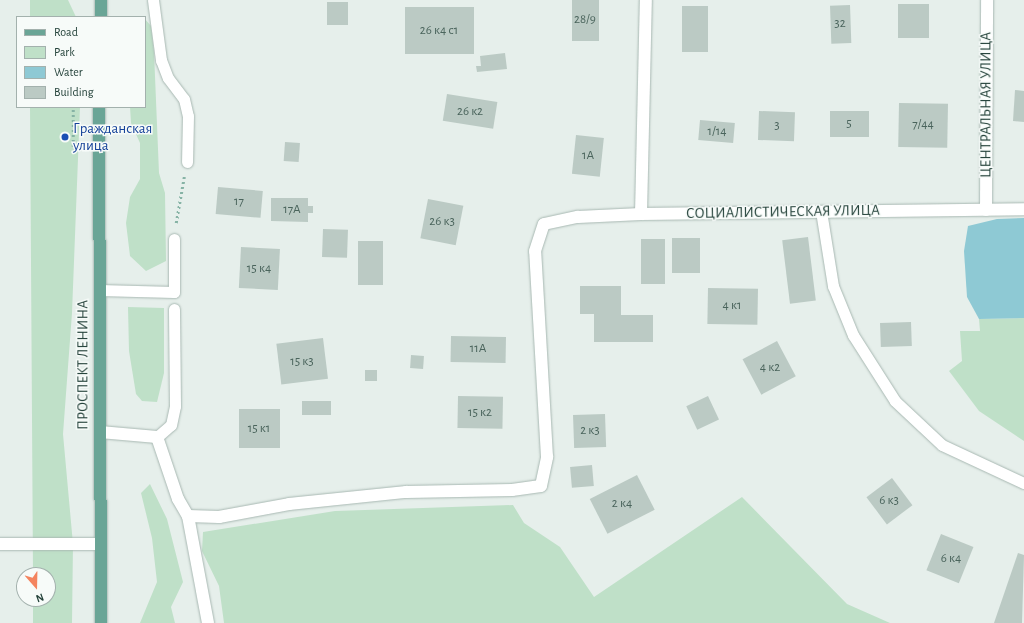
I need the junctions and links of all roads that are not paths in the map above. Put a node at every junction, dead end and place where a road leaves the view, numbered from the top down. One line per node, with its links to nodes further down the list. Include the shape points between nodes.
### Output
1 (101, 0): 5 (main road)
2 (153, 0): 7 (lane, via 161,60 168,78 184,99 188,116)
3 (646, 0): 11 (street)
4 (986, 0): 8 (street, ЦЕНТРАЛЬНАЯ УЛИЦА)
5 (101, 16)
6 (99, 108): 13 (main road, ПРОСПЕКТ ЛЕНИНА)
7 (187, 162)
8 (986, 210): 9 (street, СОЦИАЛИСТИЧЕСКАЯ УЛИЦА); 10 (street, СОЦИАЛИСТИЧЕСКАЯ УЛИЦА)
9 (1024, 210)
10 (821, 211): 11 (street, СОЦИАЛИСТИЧЕСКАЯ УЛИЦА); 17 (lane, via 833,286 853,335 896,401 942,445)
11 (641, 214): 18 (street, СОЦИАЛИСТИЧЕСКАЯ УЛИЦА, via 578,217 544,224 535,251 547,457 541,486 512,490 406,492 289,504 219,517)
12 (174, 239): 13 (lane, via 174,292)
13 (99, 290): 15 (main road, ПРОСПЕКТ ЛЕНИНА)
14 (174, 309): 16 (lane, via 175,406 171,425)
15 (100, 432): 16 (street); 20 (main road, ПРОСПЕКТ ЛЕНИНА)
16 (157, 437): 18 (street, via 178,499)
17 (1024, 484)
18 (188, 516): 22 (street)
19 (0, 544): 20 (street)
20 (100, 544): 21 (main road, ПРОСПЕКТ ЛЕНИНА)
21 (101, 623)
22 (208, 623)

